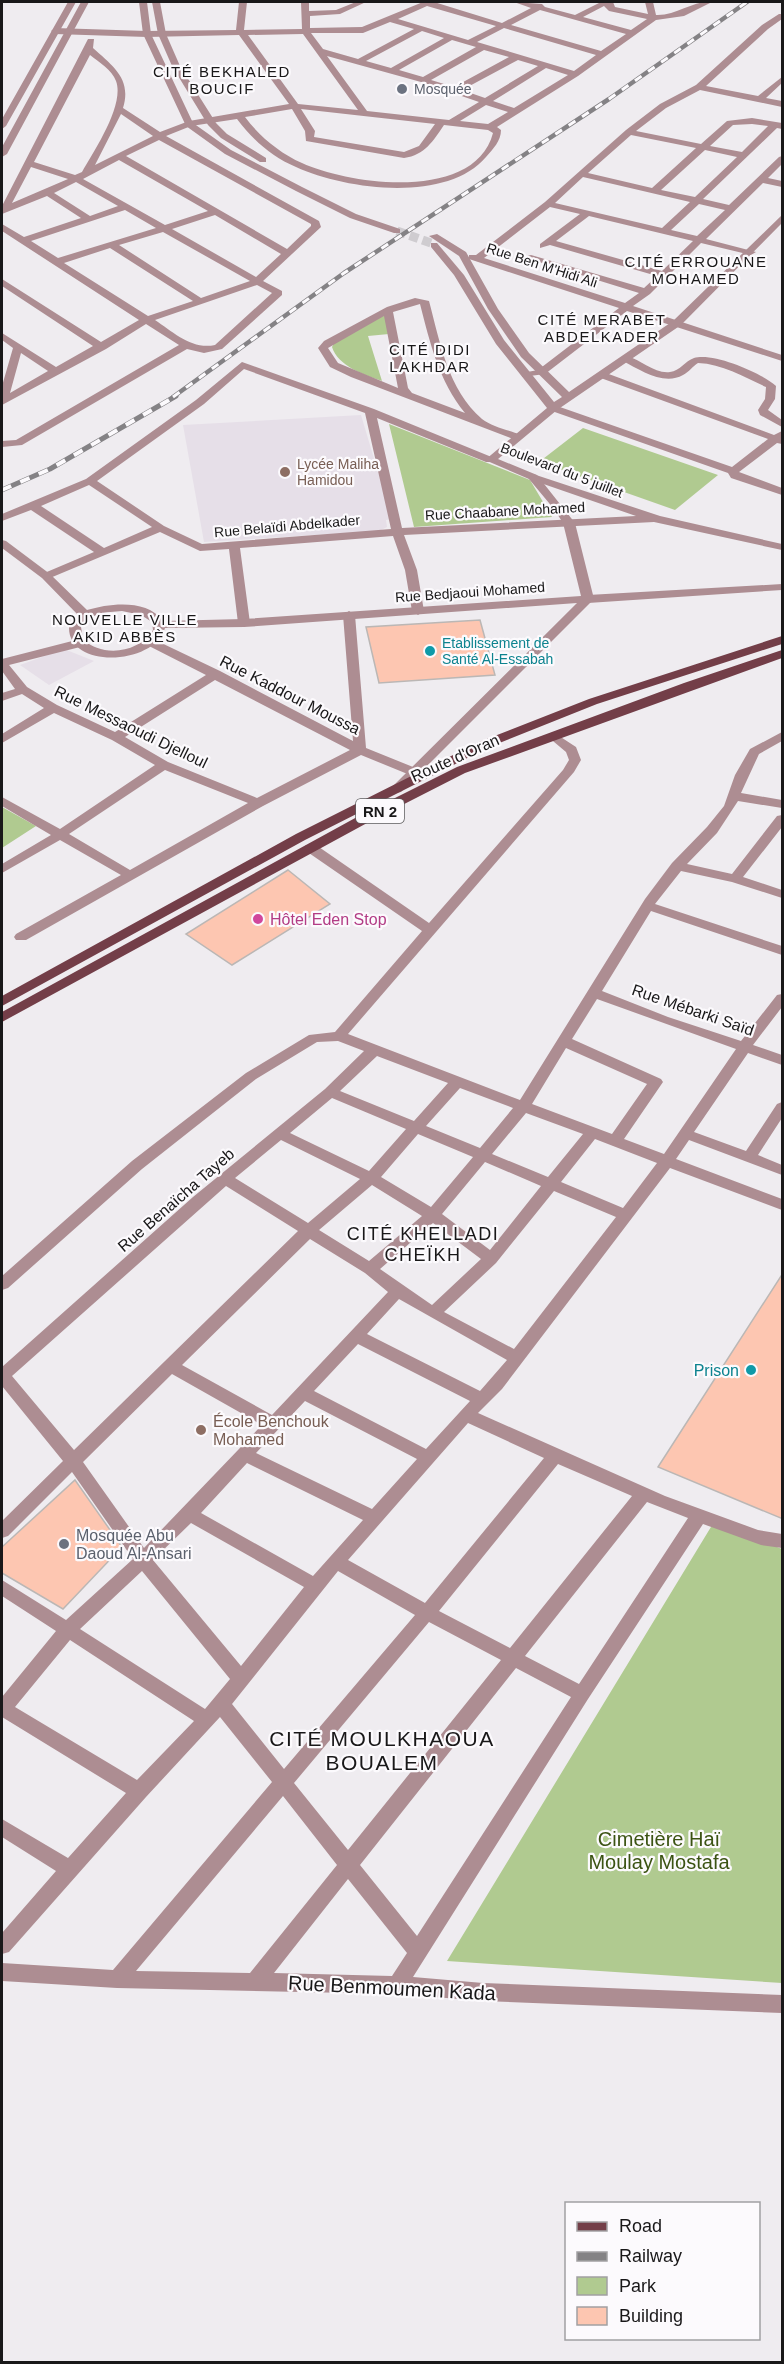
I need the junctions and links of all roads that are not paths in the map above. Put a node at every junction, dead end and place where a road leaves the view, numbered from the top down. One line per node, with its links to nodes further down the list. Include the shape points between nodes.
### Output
1 (72, 2): 26 (street)
2 (85, 2): 27 (street)
3 (143, 2): 18 (street)
4 (156, 2): 19 (street)
5 (243, 2): 25 (street)
6 (305, 2): 16 (street)
7 (362, 2): 14 (street)
8 (428, 2): 21 (street); 23 (street)
9 (518, 2): 15 (street)
10 (550, 2): 15 (street)
11 (608, 2): 20 (street); 22 (street, via 612,9)
12 (708, 2): 22 (street, via 670,19)
13 (652, 3): 22 (street)
14 (350, 4): 16 (street, via 330,14)
15 (539, 7): 20 (street); 23 (street)
16 (305, 14): 28 (street)
17 (783, 16): 48 (street, via 765,27)
18 (145, 17): 19 (street); 31 (street)
19 (159, 17): 32 (street)
20 (576, 18): 30 (street)
21 (390, 19): 24 (street); 28 (street, via 363,30)
22 (653, 19): 30 (street)
23 (503, 26): 34 (street); 38 (street)
24 (420, 29): 33 (street); 40 (street)
25 (240, 30): 28 (street); 32 (street); 53 (street)
26 (55, 31): 27 (street); 62 (street)
27 (68, 32): 29 (street); 68 (street)
28 (306, 32): 37 (street)
29 (93, 33): 31 (street); 36 (street)
30 (631, 33): 38 (street)
31 (147, 34): 32 (street); 45 (street)
32 (162, 34): 44 (street)
33 (449, 38): 34 (street); 42 (street)
34 (468, 43): 35 (street)
35 (481, 48): 39 (street); 46 (street)
36 (89, 49): 54 (street, via 122,84); 72 (street)
37 (317, 50): 40 (street); 55 (street)
38 (601, 54): 43 (street)
39 (516, 57): 41 (street); 49 (street)
40 (360, 61): 42 (street)
41 (544, 66): 43 (street); 51 (street)
42 (392, 71): 46 (street)
43 (574, 74): 56 (street)
44 (182, 76): 45 (street); 58 (street)
45 (168, 77): 60 (street)
46 (424, 80): 49 (street)
47 (783, 80): 50 (street)
48 (699, 87): 50 (street); 64 (street, via 663,106)
49 (454, 91): 51 (street)
50 (760, 99): 52 (street)
51 (484, 102): 56 (street); 59 (street)
52 (783, 104)
53 (295, 106): 55 (street); 57 (street); 67 (street, via 310,131)
54 (118, 109): 65 (street); 73 (street)
55 (363, 111): 59 (street)
56 (513, 111): 63 (street)
57 (239, 116): 58 (street); 67 (street, via 252,135)
58 (208, 119): 60 (street); 60 (street, via 224,136 269,163 401,228 353,216 228,152)
59 (446, 122): 63 (street); 67 (street, via 413,155)
60 (189, 124): 65 (street)
61 (779, 125): 66 (street, via 730,123); 69 (street)
62 (2, 126)
63 (490, 127): 67 (street, via 498,133 480,162 438,182 370,183 319,172)
64 (629, 132): 66 (street); 74 (street)
65 (159, 135): 70 (street); 97 (street, via 316,223)
66 (705, 147): 69 (street); 78 (street)
67 (301, 150)
68 (2, 154)
69 (743, 155): 80 (street)
70 (119, 156): 73 (street); 85 (street)
71 (783, 159): 76 (street)
72 (29, 163): 75 (street); 84 (street)
73 (87, 172): 75 (street)
74 (581, 174): 78 (street); 81 (street)
75 (77, 179): 79 (street); 82 (street)
76 (763, 180): 77 (street); 83 (street)
77 (783, 184)
78 (654, 191): 80 (street)
79 (47, 192): 84 (street); 88 (street)
80 (697, 201): 83 (street); 91 (street)
81 (548, 204): 86 (street); 100 (street)
82 (126, 207): 88 (street); 90 (street)
83 (733, 209): 92 (street)
84 (3, 211)
85 (216, 212): 90 (street); 97 (street)
86 (586, 214): 91 (street); 94 (street)
87 (783, 218): 96 (street, Boulevard du 5 juillet)
88 (89, 219): 93 (street)
89 (2, 227): 93 (street)
90 (164, 230): 95 (street); 105 (street)
91 (665, 231): 92 (street)
92 (702, 239): 96 (street); 103 (street)
93 (21, 241): 101 (street)
94 (549, 242): 99 (street); 103 (street)
95 (113, 246): 101 (street); 107 (street)
96 (751, 252): 111 (street, Boulevard du 5 juillet)
97 (287, 253): 105 (street)
98 (463, 254): 100 (street, Rue Ben M'Hidi Ali); 120 (street, via 493,309); 121 (street, via 433,239)
99 (528, 257): 102 (street); 106 (street)
100 (478, 258): 102 (street, Rue Ben M'Hidi Ali)
101 (56, 262): 110 (street)
102 (512, 270): 108 (street, Rue Ben M'Hidi Ali)
103 (664, 275): 106 (street)
104 (2, 282): 115 (street)
105 (256, 282): 107 (street); 113 (street, via 278,293 218,347 204,350)
106 (646, 292): 108 (street)
107 (200, 301): 110 (street)
108 (628, 307): 111 (street, Rue Ben M'Hidi Ali); 120 (street)
109 (388, 311): 123 (street); 123 (street, via 323,348 333,365); 126 (street, via 413,300 424,301 448,386)
110 (146, 320): 113 (street); 115 (street)
111 (677, 323): 117 (street, Boulevard du 5 juillet); 118 (street, Rue Ben M'Hidi Ali)
112 (2, 336): 114 (street)
113 (186, 345): 133 (street, via 18,443)
114 (18, 347): 119 (street); 125 (street)
115 (102, 347): 119 (street)
116 (783, 358): 118 (street, Rue Ben M'Hidi Ali)
117 (627, 359): 118 (street, via 669,376 700,360); 122 (street, Boulevard du 5 juillet)
118 (756, 363): 130 (street, via 771,386 765,415)
119 (55, 371): 125 (street)
120 (540, 372): 121 (street); 124 (street)
121 (526, 375): 127 (street)
122 (602, 375): 124 (street, Boulevard du 5 juillet); 132 (street)
123 (407, 393): 126 (street); 129 (street)
124 (568, 397): 127 (street, Boulevard du 5 juillet)
125 (2, 402)
126 (459, 403): 129 (street)
127 (553, 408): 131 (street, Boulevard du 5 juillet); 135 (street)
128 (370, 411): 134 (street); 137 (street, via 242,365 200,402); 144 (street)
129 (481, 424): 131 (street)
130 (783, 424)
131 (517, 437): 134 (street, Boulevard du 5 juillet)
132 (781, 438): 135 (street)
133 (2, 444)
134 (490, 460): 136 (street, Boulevard du 5 juillet)
135 (733, 471): 138 (street, via 735,476)
136 (533, 477): 141 (street, Boulevard du 5 juillet); 142 (street)
137 (90, 481): 139 (street); 143 (street, Rue Belaïdi Abdelkader)
138 (783, 492)
139 (32, 505): 140 (street); 148 (street)
140 (2, 518)
141 (652, 519): 142 (street, Rue Chaabane Mohamed); 147 (street, Boulevard du 5 juillet)
142 (569, 523): 144 (street, Rue Chaabane Mohamed); 151 (street)
143 (160, 528): 146 (street, Rue Belaïdi Abdelkader, via 194,547); 148 (street)
144 (397, 532): 146 (street, Rue Belaïdi Abdelkader); 152 (street, via 411,570)
145 (2, 543): 149 (street)
146 (234, 546): 155 (street)
147 (783, 547)
148 (101, 551): 149 (street)
149 (46, 576): 154 (street)
150 (783, 587): 151 (street, Rue Bedjaoui Mohamed)
151 (588, 599): 152 (street, Rue Bedjaoui Mohamed); 172 (street)
152 (418, 611): 153 (street, Rue Bedjaoui Mohamed)
153 (349, 615): 155 (street, Rue Bedjaoui Mohamed); 170 (street)
154 (86, 616): 156 (street, via 122,607 149,614); 159 (street, via 75,628)
155 (244, 623): 156 (street, Rue Bedjaoui Mohamed)
156 (160, 625): 158 (street)
157 (783, 640): 173 (main road, Route d'Oran / RN 2, via 559,715 483,745)
158 (153, 643): 159 (street, via 118,654); 162 (street, Rue Kaddour Moussa)
159 (80, 644): 161 (street)
160 (782, 654): 166 (main road, Route d'Oran / RN 2)
161 (2, 663): 163 (street, Rue Messaoudi Djelloul)
162 (216, 674): 168 (street); 170 (street, Rue Kaddour Moussa)
163 (23, 690): 164 (street); 165 (street, Rue Messaoudi Djelloul)
164 (2, 696)
165 (53, 708): 168 (street, Rue Messaoudi Djelloul); 169 (street)
166 (553, 736): 180 (main road, Route d'Oran / RN 2, via 461,770); 187 (street, via 572,750 575,760 568,772)
167 (783, 736): 174 (street, via 754,752)
168 (116, 737): 171 (street, Rue Messaoudi Djelloul)
169 (2, 739)
170 (360, 750): 172 (street, Rue Kaddour Moussa); 176 (street)
171 (164, 765): 176 (street, Rue Messaoudi Djelloul); 179 (street)
172 (414, 772): 173 (street)
173 (396, 789): 192 (main road, Route d'Oran / RN 2)
174 (734, 796): 177 (street); 181 (street, via 712,830)
175 (2, 801): 179 (street)
176 (258, 803): 183 (street)
177 (783, 804)
178 (783, 819): 184 (street)
179 (60, 834): 182 (street); 183 (street)
180 (311, 848): 187 (street); 193 (main road, Route d'Oran / RN 2)
181 (677, 866): 184 (street); 186 (street)
182 (2, 869)
183 (130, 875): 188 (street)
184 (735, 879): 185 (street)
185 (783, 894)
186 (648, 906): 189 (street); 190 (street)
187 (431, 931): 194 (street)
188 (21, 937)
189 (783, 951)
190 (593, 992): 195 (street); 196 (street, Rue Mébarki Saïd, via 631,1010)
191 (783, 998): 196 (street)
192 (2, 1002)
193 (2, 1018)
194 (339, 1036): 197 (street); 221 (street, via 314,1038 251,1076 137,1165)
195 (563, 1041): 201 (street); 207 (street, via 656,1082)
196 (745, 1046): 198 (street, Rue Mébarki Saïd); 206 (street)
197 (373, 1051): 199 (street); 200 (street, Rue Benaïcha Tayeb)
198 (783, 1060)
199 (457, 1082): 201 (street); 203 (street)
200 (330, 1092): 203 (street); 204 (street, Rue Benaïcha Tayeb)
201 (523, 1106): 205 (street); 208 (street)
202 (783, 1107): 209 (street)
203 (417, 1128): 208 (street); 212 (street)
204 (281, 1134): 212 (street); 213 (street, Rue Benaïcha Tayeb)
205 (591, 1134): 207 (street); 214 (street)
206 (686, 1134): 209 (street); 210 (street)
207 (614, 1142): 210 (street)
208 (481, 1155): 214 (street); 216 (street)
209 (749, 1158): 211 (street)
210 (667, 1161): 215 (street); 217 (street)
211 (783, 1170)
212 (371, 1178): 216 (street); 218 (street)
213 (227, 1180): 218 (street); 227 (street, Rue Benaïcha Tayeb, via 198,1201)
214 (552, 1184): 217 (street); 219 (street)
215 (783, 1205)
216 (433, 1215): 219 (street); 220 (street)
217 (626, 1215): 225 (street)
218 (308, 1231): 220 (street); 226 (street)
219 (491, 1259): 223 (street)
220 (370, 1269): 222 (street)
221 (2, 1284)
222 (398, 1291): 223 (street); 224 (street)
223 (433, 1313): 225 (street)
224 (356, 1336): 228 (street); 229 (street)
225 (517, 1358): 229 (street)
226 (171, 1366): 231 (street); 235 (street)
227 (2, 1375): 235 (street)
228 (301, 1392): 231 (street); 234 (street)
229 (481, 1399): 230 (street)
230 (466, 1416): 233 (street); 234 (street)
231 (272, 1423): 232 (street)
232 (244, 1454): 237 (street); 239 (street)
233 (555, 1456): 236 (street); 246 (street)
234 (427, 1457): 239 (street)
235 (74, 1462): 240 (street); 242 (street)
236 (645, 1492): 238 (street); 248 (street)
237 (189, 1514): 242 (street); 244 (street)
238 (699, 1516): 241 (street, via 765,1539); 250 (street)
239 (374, 1518): 243 (street)
240 (2, 1531)
241 (783, 1541)
242 (143, 1560): 247 (street); 249 (street)
243 (336, 1561): 244 (street); 246 (street)
244 (315, 1585): 249 (street)
245 (2, 1587): 247 (street)
246 (427, 1613): 248 (street); 254 (street)
247 (68, 1629): 252 (street); 253 (street)
248 (514, 1659): 250 (street); 257 (street)
249 (241, 1679): 251 (street)
250 (582, 1694): 260 (street)
251 (221, 1704): 253 (street); 254 (street)
252 (2, 1709): 255 (street)
253 (207, 1719): 255 (street)
254 (284, 1782): 257 (street); 262 (street)
255 (139, 1791): 258 (street)
256 (2, 1827): 258 (street)
257 (350, 1866): 260 (street); 263 (street)
258 (71, 1870): 259 (street)
259 (2, 1946)
260 (417, 1951): 264 (street)
261 (2, 1972): 262 (street, Rue Benmoumen Kada)
262 (117, 1978): 263 (street, Rue Benmoumen Kada)
263 (255, 1982): 264 (street, Rue Benmoumen Kada)
264 (397, 1985): 265 (street, Rue Benmoumen Kada)
265 (783, 2004)

